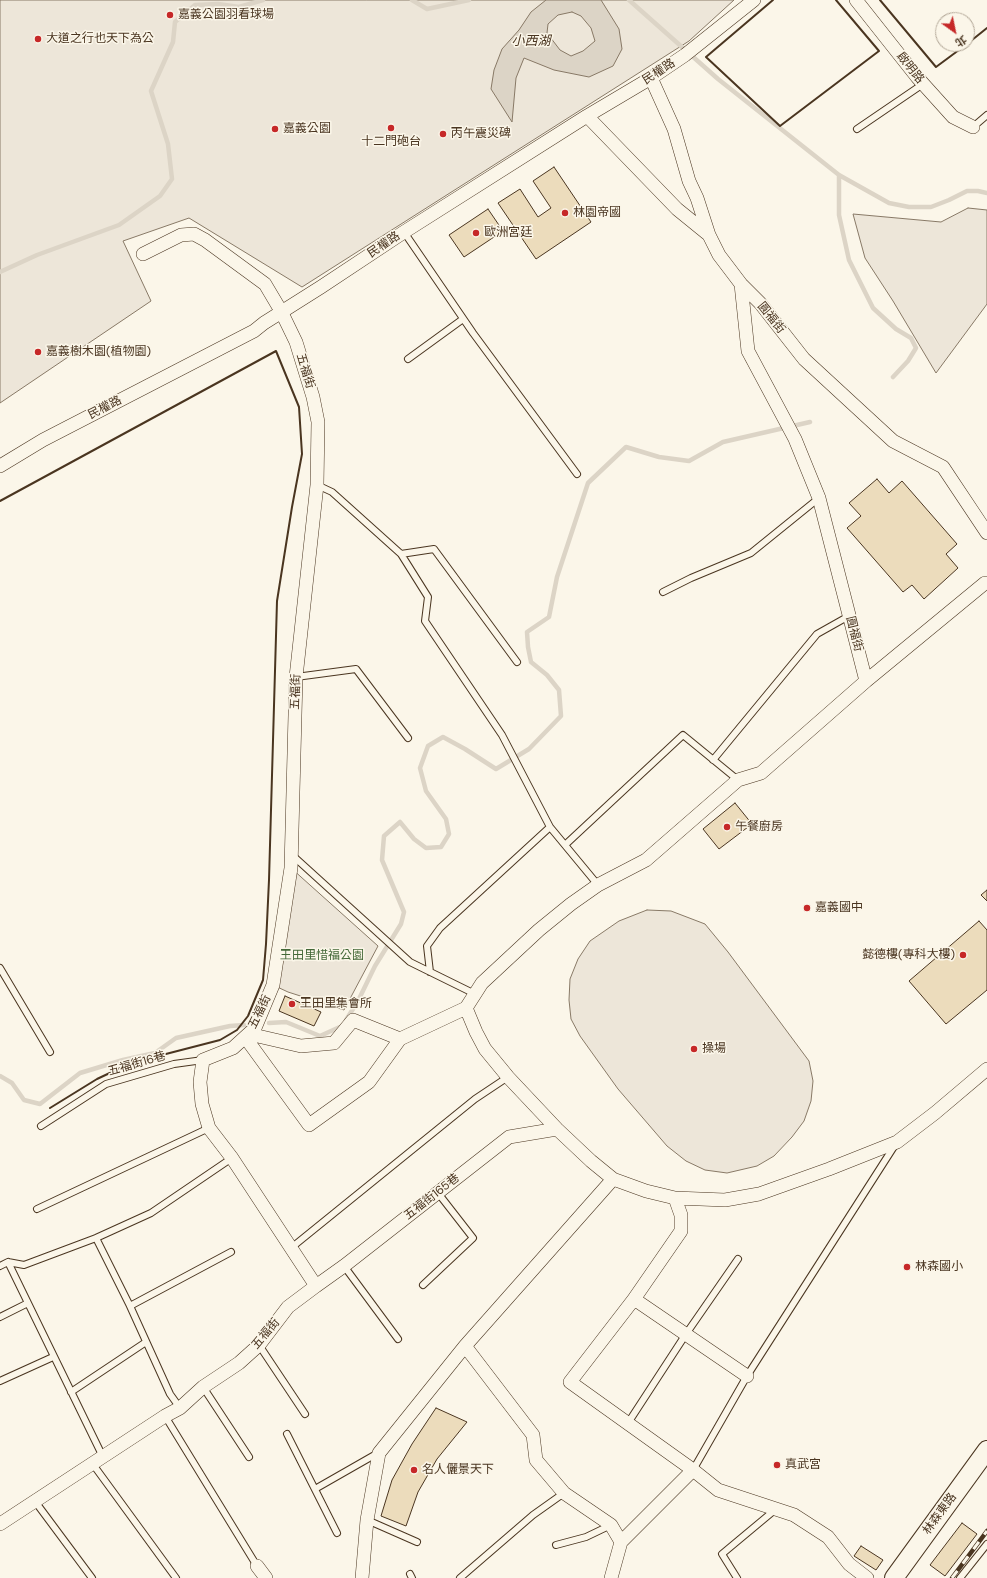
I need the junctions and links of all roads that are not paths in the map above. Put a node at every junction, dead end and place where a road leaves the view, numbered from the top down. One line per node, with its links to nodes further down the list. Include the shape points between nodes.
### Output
1 (754, 0): 3 (street, 民權路, via 685,55)
2 (856, 0): 4 (street, 啟明路)
3 (651, 78): 6 (street, 民權路); 10 (street, 圓福街, via 674,129 689,181)
4 (923, 84): 7 (street, 啟明路, via 953,117); 8 (lane)
5 (987, 115): 7 (lane)
6 (587, 116): 9 (street, 民權路); 10 (street, 圓福街, via 677,209)
7 (973, 127)
8 (857, 129)
9 (404, 232): 13 (street, 民權路); 14 (lane)
10 (709, 235): 12 (street, 圓福街, via 719,255)
11 (143, 254): 13 (street, 五福街, via 180,234 194,234 265,284)
12 (741, 284): 19 (street, 圓福街, via 748,351 795,439); 20 (street, 圓福街, via 760,303 804,359 864,415 893,440 943,468)
13 (281, 311): 16 (street, 民權路, via 254,331 43,440); 18 (street, 五福街, via 296,342 313,397 318,422)
14 (463, 319): 15 (lane); 17 (lane)
15 (408, 359)
16 (0, 466)
17 (577, 474)
18 (317, 485): 21 (lane, via 332,492); 26 (street, 五福街)
19 (819, 498): 23 (lane, via 751,553); 24 (street, 圓福街)
20 (987, 533)
21 (401, 554): 25 (lane, via 434,549); 31 (lane, via 428,597 425,621 502,735)
22 (987, 583): 27 (street)
23 (663, 592)
24 (849, 616): 27 (street, 圓福街); 29 (lane, via 817,634)
25 (517, 662)
26 (296, 677): 28 (lane, via 356,669); 33 (street, 五福街)
27 (866, 681): 30 (street, via 761,773)
28 (408, 738)
29 (713, 760): 30 (lane); 32 (lane, via 683,735)
30 (738, 780): 34 (street, via 646,860)
31 (550, 827): 32 (lane); 36 (lane, via 440,928 427,946)
32 (565, 845): 34 (lane)
33 (292, 856): 36 (lane, via 410,962); 39 (street, 五福街, via 272,985 255,1028)
34 (598, 886): 37 (street, via 539,930 482,983)
35 (0, 968): 41 (lane)
36 (430, 972): 37 (lane)
37 (475, 994): 38 (street)
38 (466, 1008): 40 (street); 44 (street, via 486,1049)
39 (247, 1035): 40 (street, via 301,1046 334,1043 353,1020); 40 (street, via 309,1125 369,1082); 42 (street, 五福街, via 233,1048)
40 (400, 1039)
41 (50, 1052)
42 (203, 1060): 45 (lane, 五福街16巷, via 174,1064 106,1084); 46 (street, via 200,1082 202,1104)
43 (987, 1069): 48 (street)
44 (508, 1078): 47 (street); 55 (lane, via 475,1099)
45 (41, 1126)
46 (209, 1128): 49 (street); 53 (lane)
47 (557, 1129): 50 (street); 51 (street, 五福街165巷, via 509,1137)
48 (897, 1142): 52 (street, via 759,1194 725,1200); 73 (lane)
49 (232, 1158): 54 (lane, via 151,1213); 55 (street)
50 (614, 1179): 52 (street); 71 (street)
51 (438, 1193): 60 (street, 五福街165巷); 61 (lane, via 473,1238)
52 (675, 1198): 63 (street, via 681,1215 681,1231)
53 (37, 1209)
54 (96, 1238): 58 (lane, via 24,1265); 65 (lane)
55 (291, 1248): 62 (street)
56 (231, 1252): 65 (lane)
57 (738, 1259): 67 (lane)
58 (8, 1262): 59 (lane); 64 (lane)
59 (0, 1266)
60 (344, 1266): 62 (street, 五福街165巷); 68 (lane)
61 (423, 1285)
62 (316, 1286): 70 (street, 五福街, via 288,1307)
63 (634, 1299): 67 (street); 80 (street, via 570,1382)
64 (28, 1304): 66 (lane); 72 (lane)
65 (130, 1306): 69 (lane)
66 (0, 1317)
67 (686, 1334): 73 (street); 80 (lane)
68 (398, 1339)
69 (146, 1342): 76 (lane); 77 (lane, via 170,1394)
70 (259, 1345): 75 (street, 五福街, via 239,1363); 78 (lane)
71 (465, 1346): 83 (street); 88 (street, via 533,1435 536,1460)
72 (53, 1357): 74 (lane); 76 (lane)
73 (747, 1376): 86 (lane)
74 (0, 1381)
75 (203, 1388): 77 (street, 五福街); 84 (lane)
76 (71, 1392): 85 (lane)
77 (180, 1408): 79 (street, 五福街)
78 (305, 1414)
79 (165, 1416): 85 (street, 五福街); 99 (lane)
80 (628, 1423): 86 (street)
81 (287, 1434): 87 (lane)
82 (987, 1450): 108 (main road, 林森東路)
83 (379, 1453): 87 (lane); 91 (street)
84 (249, 1456)
85 (98, 1460): 89 (street, 五福街); 101 (lane)
86 (693, 1470): 90 (street, via 718,1490); 96 (street)
87 (315, 1489): 94 (lane)
88 (564, 1493): 93 (street); 104 (lane, via 533,1515)
89 (34, 1500): 92 (street, 五福街); 100 (lane)
90 (776, 1509): 106 (lane, via 722,1554); 107 (street, via 794,1515 828,1537 850,1564)
91 (367, 1520): 95 (lane); 103 (street)
92 (0, 1524)
93 (611, 1525): 96 (street); 98 (lane, via 586,1537)
94 (337, 1533)
95 (417, 1542)
96 (621, 1542): 105 (street)
97 (987, 1544): 109 (lane)
98 (556, 1545)
99 (258, 1566): 102 (street)
100 (92, 1578)
101 (176, 1578)
102 (266, 1578)
103 (362, 1578)
104 (460, 1578)
105 (611, 1578)
106 (736, 1578)
107 (867, 1578)
108 (894, 1578)
109 (960, 1578)

